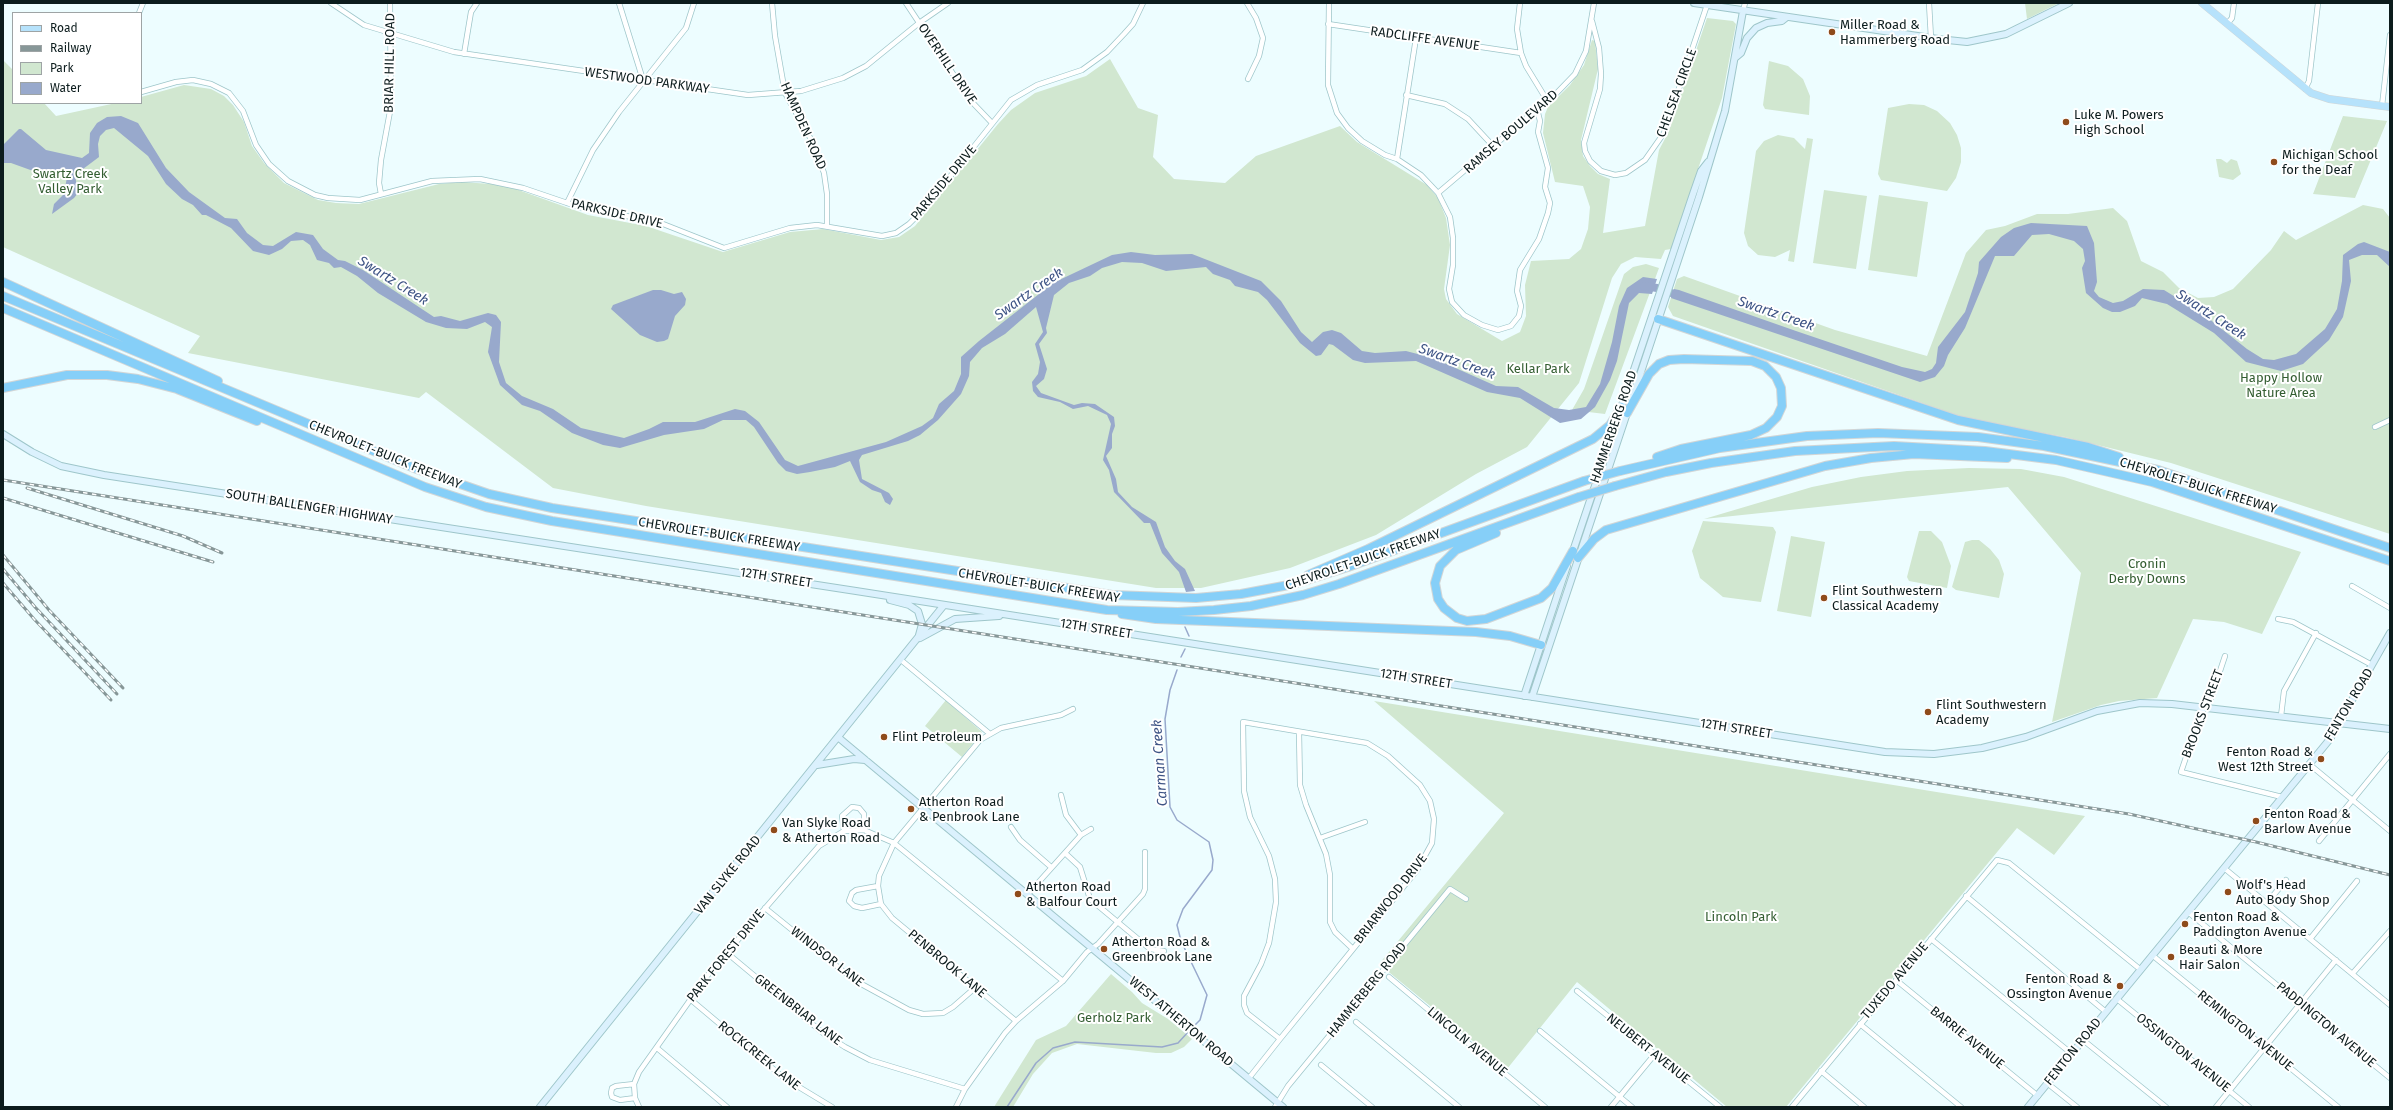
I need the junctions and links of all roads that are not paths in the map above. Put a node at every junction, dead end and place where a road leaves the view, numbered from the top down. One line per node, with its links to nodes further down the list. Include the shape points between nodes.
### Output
1 (331, 3): 28 (street, WESTWOOD PARKWAY, via 364,25)
2 (390, 3): 28 (street, BRIAR HILL ROAD)
3 (478, 3): 33 (street, via 471,12)
4 (619, 3): 36 (street)
5 (694, 3): 36 (street, via 686,28 674,46)
6 (772, 3): 39 (street, HAMPDEN ROAD)
7 (906, 3): 25 (street, OVERHILL DRIVE)
8 (948, 3): 25 (street, WESTWOOD PARKWAY)
9 (1143, 3): 45 (street, PARKSIDE DRIVE, via 1133,24 1107,52 1082,70 1026,90 1011,100)
10 (1247, 3): 35 (street, via 1263,38 1259,56)
11 (1329, 3): 26 (street)
12 (1520, 3): 32 (street, via 1516,29)
13 (1594, 3): 24 (street, RAMSEY BOULEVARD)
14 (1694, 3): 21 (street)
15 (1745, 3): 22 (street)
16 (1929, 3): 31 (street)
17 (2069, 3): 31 (street, via 2020,29 1998,37 1967,42)
18 (2202, 3): 27 (main road)
19 (2234, 3): 27 (street, via 2232,18)
20 (2318, 3): 37 (street, via 2309,82)
21 (1707, 5): 22 (street); 24 (street, CHELSEA CIRCLE, via 1664,134 1645,160 1621,174 1601,171 1590,161 1585,151 1584,142 1600,89 1601,74 1599,48)
22 (1743, 11): 23 (street); 34 (street, HAMMERBERG ROAD)
23 (1787, 17): 31 (street); 34 (street, via 1782,21 1769,22 1756,28 1748,36 1741,53)
24 (1592, 21): 41 (street, RAMSEY BOULEVARD, via 1581,64 1575,74)
25 (918, 23): 39 (street, WESTWOOD PARKWAY, via 866,66 843,78 801,91); 45 (street, OVERHILL DRIVE, via 971,101)
26 (1328, 24): 30 (street, RADCLIFFE AVENUE); 47 (street, via 1328,85 1337,114 1362,141)
27 (2228, 24): 37 (main road)
28 (390, 34): 33 (street, WESTWOOD PARKWAY); 50 (street, BRIAR HILL ROAD, via 391,106 381,160)
29 (2390, 35): 42 (street)
30 (1416, 38): 32 (street, RADCLIFFE AVENUE); 40 (street)
31 (1931, 38)
32 (1521, 53): 41 (street)
33 (464, 54): 36 (street, WESTWOOD PARKWAY)
34 (1734, 58): 48 (street, HAMMERBERG ROAD, via 1726,107)
35 (1248, 79)
36 (643, 80): 39 (street, WESTWOOD PARKWAY, via 748,95); 51 (street, via 593,150)
37 (2306, 89): 42 (main road, via 2326,98)
38 (142, 92): 50 (street, PARKSIDE DRIVE, via 193,80 210,84 229,93 238,104 261,155 288,181 315,195 336,200 360,200)
39 (785, 93): 52 (street, HAMPDEN ROAD, via 820,161 828,194)
40 (1406, 95): 46 (street, via 1445,104 1468,119); 47 (street)
41 (1548, 102): 44 (street, RAMSEY BOULEVARD)
42 (2382, 106): 43 (main road)
43 (2390, 108)
44 (1537, 109): 46 (street, RAMSEY BOULEVARD); 49 (street, via 1540,120 1538,132 1548,168 1545,187 1550,203 1539,239 1520,270 1517,291 1521,306 1519,316 1506,330 1482,325 1464,315 1452,302 1449,289 1454,238 1450,217)
45 (992, 123): 52 (street, PARKSIDE DRIVE, via 931,202 896,233 882,236)
46 (1494, 147): 49 (street, RAMSEY BOULEVARD)
47 (1397, 159): 49 (street, via 1422,175)
48 (1708, 161): 56 (street, HAMMERBERG ROAD, via 1705,179); 57 (street, HAMMERBERG ROAD, via 1701,171)
49 (1438, 193)
50 (381, 194): 51 (street, PARKSIDE DRIVE, via 432,181 480,179 512,185)
51 (567, 203): 52 (street, PARKSIDE DRIVE, via 602,213 658,222 724,248 790,228)
52 (827, 226)
53 (3, 281): 62 (highway)
54 (3, 296): 62 (highway, CHEVROLET-BUICK FREEWAY)
55 (3, 308): 65 (highway, CHEVROLET-BUICK FREEWAY)
56 (1658, 319): 57 (street); 59 (street, HAMMERBERG ROAD); 67 (highway, via 1958,420 2088,447)
57 (1649, 324): 59 (street, HAMMERBERG ROAD)
58 (3, 388): 65 (highway, via 67,375 107,375 138,379 177,389)
59 (1624, 410): 66 (highway, via 1652,371 1659,364 1674,359 1739,360 1759,363 1776,377 1782,394 1782,406 1777,417 1761,431 1670,452); 70 (street, HAMMERBERG ROAD); 72 (street, HAMMERBERG ROAD); 75 (highway, via 1594,439 1368,550)
60 (2390, 420): 61 (street)
61 (2375, 427)
62 (330, 432): 75 (highway, CHEVROLET-BUICK FREEWAY, via 452,483 510,499 565,510 1112,595 1191,598 1241,594)
63 (3, 434): 71 (street, SOUTH BALLENGER HIGHWAY, via 61,466 104,475)
64 (2056, 460): 68 (highway, CHEVROLET-BUICK FREEWAY, bridge, via 1938,448 1831,448 1731,459 1666,472 1578,497); 72 (highway, via 1914,454 1825,466 1606,530 1594,539); 73 (highway, CHEVROLET-BUICK FREEWAY, via 2119,473 2179,490)
65 (365, 462): 79 (highway, CHEVROLET-BUICK FREEWAY, via 444,494 521,515)
66 (1621, 470): 67 (highway, CHEVROLET-BUICK FREEWAY, via 1692,453 1747,444 1807,436 1878,433 1941,434 2021,442); 75 (highway, CHEVROLET-BUICK FREEWAY, bridge, via 1584,481 1348,567)
67 (2158, 470): 69 (highway, CHEVROLET-BUICK FREEWAY)
68 (1537, 513): 70 (highway, via 1511,527 1461,547 1446,558 1437,572 1435,583 1438,599 1444,608 1457,618 1472,621 1486,619 1531,603 1548,592); 79 (highway, CHEVROLET-BUICK FREEWAY, via 1339,584 1282,600 1194,612)
69 (2390, 548)
70 (1572, 551): 86 (street, HAMMERBERG ROAD)
71 (623, 555): 76 (street, 12TH STREET)
72 (1578, 558): 85 (street, HAMMERBERG ROAD)
73 (2390, 561)
74 (2352, 586): 78 (street)
75 (1281, 587)
76 (856, 591): 77 (street, 12TH STREET); 84 (street, via 914,607 922,621)
77 (944, 605): 80 (street, 12TH STREET); 84 (street, VAN SLYKE ROAD)
78 (2390, 608)
79 (1108, 610): 86 (highway, via 1134,617 1156,619 1481,632 1510,636)
80 (1007, 615): 84 (street, via 955,619); 90 (street, 12TH STREET)
81 (2278, 619): 82 (street, via 2293,622)
82 (2316, 633): 89 (street); 94 (street, via 2284,691)
83 (2390, 633): 89 (street, FENTON ROAD)
84 (917, 640): 88 (street, VAN SLYKE ROAD)
85 (1550, 640): 86 (street); 91 (street, HAMMERBERG ROAD)
86 (1541, 645): 90 (street, HAMMERBERG ROAD)
87 (2224, 656): 92 (street, BROOKS STREET, via 2210,701)
88 (901, 660): 98 (street); 99 (street, VAN SLYKE ROAD)
89 (2372, 665): 95 (street, FENTON ROAD)
90 (1524, 696): 91 (street, 12TH STREET)
91 (1532, 697): 92 (street, 12TH STREET, via 1863,749 1918,754 1966,751 1999,745 2086,714 2117,706 2151,703)
92 (2204, 708): 94 (street, 12TH STREET); 105 (street, BROOKS STREET, via 2181,772)
93 (1073, 709): 98 (street, via 1061,715 1001,728)
94 (2280, 716): 95 (street, 12TH STREET)
95 (2341, 723): 96 (street, 12TH STREET); 102 (street, FENTON ROAD)
96 (2390, 729)
97 (1299, 732): 115 (street, via 1300,785); 137 (street, BRIARWOOD DRIVE, via 1367,743 1388,756 1420,785 1432,810 1434,832 1427,855); 158 (street, BRIARWOOD DRIVE, via 1244,722 1244,791 1250,817 1269,856 1275,879 1276,902 1269,943 1244,996 1244,1004 1247,1013)
98 (990, 734): 107 (street, via 980,740)
99 (839, 738): 101 (street, WEST ATHERTON ROAD); 103 (street, VAN SLYKE ROAD)
100 (2390, 754): 106 (street)
101 (866, 760): 103 (street, via 854,759); 107 (street, WEST ATHERTON ROAD)
102 (2309, 764): 105 (street, FENTON ROAD); 106 (street)
103 (817, 765): 176 (street, VAN SLYKE ROAD)
104 (1061, 795): 114 (street, via 1066,815)
105 (2282, 797): 121 (street, FENTON ROAD)
106 (2353, 800): 112 (street); 116 (street)
107 (923, 808): 117 (street); 125 (street, WEST ATHERTON ROAD)
108 (1365, 822): 115 (street)
109 (1011, 827): 120 (street, via 1020,840)
110 (1091, 829): 114 (street)
111 (864, 830): 113 (street, PARK FOREST DRIVE); 113 (street, via 864,814 859,808 852,807 842,816); 117 (street, PARK FOREST DRIVE)
112 (2390, 830)
113 (844, 831): 130 (street, PARK FOREST DRIVE, via 819,846)
114 (1081, 835): 119 (street)
115 (1320, 838): 137 (street, via 1330,874 1330,922 1334,932)
116 (2319, 841)
117 (894, 843): 124 (street, via 883,864); 146 (street, PARK FOREST DRIVE)
118 (1146, 852): 132 (street, via 1145,889)
119 (1065, 853): 120 (street); 132 (street, via 1080,867 1090,899)
120 (1051, 867): 125 (street)
121 (2224, 868): 128 (street); 131 (street, FENTON ROAD)
122 (2286, 880): 128 (street)
123 (2357, 881): 135 (street)
124 (878, 886): 129 (street); 129 (street, via 856,890 852,893 850,901 854,906 862,908)
125 (1028, 894): 136 (street, WEST ATHERTON ROAD)
126 (1966, 896): 134 (street, TUXEDO AVENUE); 142 (street, TUXEDO AVENUE, via 1997,860 2009,863); 153 (street)
127 (1466, 899): 175 (street, HAMMERBERG ROAD, via 1450,889 1288,1086)
128 (2267, 903): 135 (street)
129 (881, 904): 147 (street, PENBROOK LANE, via 892,918)
130 (765, 908): 139 (street, PARK FOREST DRIVE); 147 (street, WINDSOR LANE, via 854,980 909,1010 923,1014 943,1013 953,1008)
131 (2188, 912): 140 (street, FENTON ROAD); 151 (street, PADDINGTON AVENUE)
132 (1117, 921): 136 (street); 138 (street, via 1150,949)
133 (2390, 931): 143 (street)
134 (1931, 939): 145 (street, TUXEDO AVENUE); 163 (street)
135 (2310, 939): 141 (street)
136 (1092, 948): 146 (street); 166 (street, WEST ATHERTON ROAD)
137 (1353, 948): 158 (street, BRIARWOOD DRIVE)
138 (1164, 951)
139 (727, 952): 149 (street, PARK FOREST DRIVE); 170 (street, GREENBRIAR LANE, via 823,1033 845,1047 870,1060)
140 (2152, 955): 142 (street, FENTON ROAD); 160 (street, REMINGTON AVENUE)
141 (2336, 960): 143 (street); 151 (street)
142 (2141, 970): 150 (street, FENTON ROAD)
143 (2353, 973): 152 (street)
144 (1389, 977): 184 (street, LINCOLN AVENUE)
145 (1896, 980): 156 (street, TUXEDO AVENUE); 172 (street, BARRIE AVENUE)
146 (1062, 981): 154 (street)
147 (976, 988): 154 (street, PENBROOK LANE)
148 (1577, 991): 162 (street, NEUBERT AVENUE)
149 (690, 999): 161 (street, PARK FOREST DRIVE); 179 (street, ROCKCREEK LANE, via 784,1078 818,1101)
150 (2117, 999): 153 (street, FENTON ROAD); 171 (street, OSSINGTON AVENUE)
151 (2300, 1003): 160 (street); 167 (street, PADDINGTON AVENUE)
152 (2390, 1005)
153 (2106, 1012): 159 (street, FENTON ROAD)
154 (1016, 1021): 170 (street)
155 (1356, 1022): 183 (street)
156 (1860, 1024): 165 (street, TUXEDO AVENUE); 190 (street)
157 (1540, 1031): 173 (street)
158 (1280, 1039): 166 (street, BRIARWOOD DRIVE)
159 (2083, 1040): 163 (street, FENTON ROAD); 193 (street)
160 (2265, 1047): 171 (street); 196 (street, REMINGTON AVENUE)
161 (657, 1048): 169 (street, PARK FOREST DRIVE, via 639,1072); 178 (street)
162 (1655, 1054): 173 (street); 187 (street, NEUBERT AVENUE)
163 (2072, 1054): 168 (street, FENTON ROAD)
164 (1321, 1065): 182 (street)
165 (1821, 1071): 188 (street, TUXEDO AVENUE); 189 (street)
166 (1249, 1078): 175 (street, WEST ATHERTON ROAD)
167 (2390, 1078)
168 (2047, 1083): 172 (street, FENTON ROAD); 192 (street)
169 (634, 1084): 174 (street); 174 (street, via 616,1086 612,1088 611,1093 612,1097 620,1100)
170 (965, 1089): 180 (street)
171 (2229, 1091): 194 (street); 195 (street, OSSINGTON AVENUE)
172 (2038, 1096): 191 (street, FENTON ROAD)
173 (1620, 1097): 185 (street); 186 (street)
174 (635, 1098): 177 (street)
175 (1277, 1105): 181 (street, WEST ATHERTON ROAD)
176 (540, 1107)
177 (639, 1107)
178 (727, 1107)
179 (832, 1107)
180 (956, 1107)
181 (1284, 1107)
182 (1372, 1107)
183 (1459, 1107)
184 (1545, 1107)
185 (1611, 1107)
186 (1632, 1107)
187 (1720, 1107)
188 (1792, 1107)
189 (1864, 1107)
190 (1961, 1107)
191 (2028, 1107)
192 (2077, 1107)
193 (2166, 1107)
194 (2216, 1107)
195 (2249, 1107)
196 (2338, 1107)

